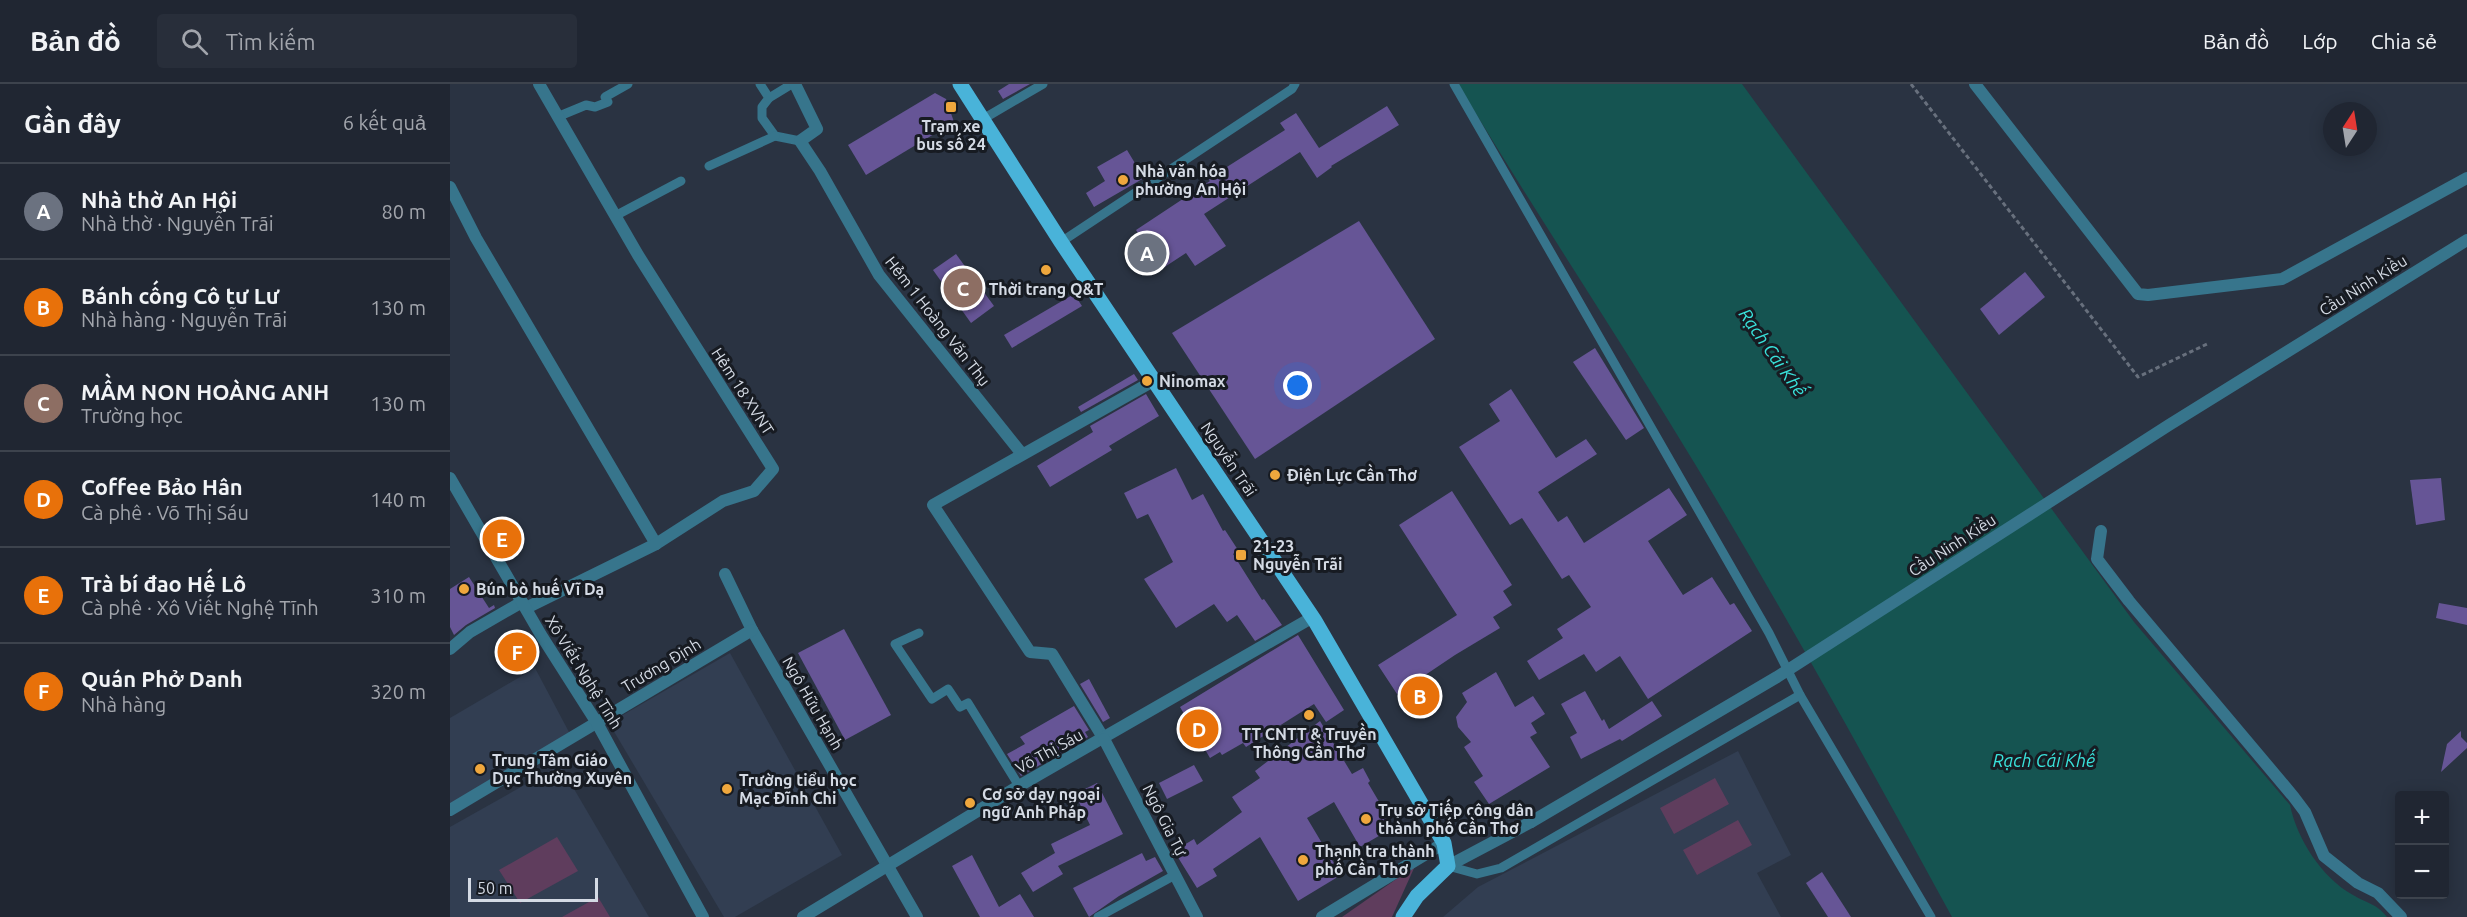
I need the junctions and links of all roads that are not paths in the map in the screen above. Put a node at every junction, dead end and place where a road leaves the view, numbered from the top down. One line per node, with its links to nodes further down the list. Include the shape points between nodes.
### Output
1 (539, 84): 11 (street, Hẻm 18 XVNT)
2 (628, 84): 11 (lane, via 605,97 608,102 595,107 586,105)
3 (760, 84): 10 (lane)
4 (793, 84): 10 (lane); 14 (street, via 817,129)
5 (960, 84): 12 (main road, Nguyễn Trãi)
6 (1042, 84): 12 (lane)
7 (1295, 84): 21 (lane)
8 (1454, 84): 33 (lane, via 1763,623)
9 (1975, 84): 16 (street, via 2138,294 2282,279)
10 (769, 98): 13 (lane, via 762,107 762,118)
11 (557, 117): 19 (street, Hẻm 18 XVNT)
12 (983, 119): 21 (main road, Nguyễn Trãi)
13 (775, 136): 14 (lane); 15 (lane)
14 (800, 141): 23 (street, Hẻm 1 Hoàng Văn Thụ, via 879,275)
15 (709, 166)
16 (2467, 178)
17 (681, 181): 19 (lane)
18 (450, 187): 26 (street)
19 (615, 216): 26 (street, Hẻm 18 XVNT, via 773,469 754,491 723,501)
20 (2467, 240): 40 (street, Cầu Ninh Kiều, bridge, via 2169,425 1777,677)
21 (1061, 242): 22 (main road, Nguyễn Trãi)
22 (1155, 380): 23 (street); 29 (main road, Nguyễn Trãi)
23 (1022, 454): 35 (street, Ngô Gia Tự, via 933,505 1030,652 1052,654)
24 (450, 478): 28 (street, Xô Viết Nghệ Tĩnh)
25 (2101, 531): 50 (street, via 2097,559 2293,796 2305,812 2324,856 2358,883 2378,893)
26 (656, 544): 28 (street, Hẻm 18 XVNT)
27 (725, 574): 30 (street)
28 (524, 605): 32 (street, Hẻm 18 XVNT, via 470,632); 34 (street, Xô Viết Nghệ Tĩnh)
29 (1313, 617): 35 (street, Võ Thị Sáu); 38 (main road, Nguyễn Trãi)
30 (752, 630): 34 (street, Trương Định); 39 (street, Ngô Hữu Hạnh)
31 (919, 633): 36 (lane, via 895,644 932,699 948,689 960,707 968,703)
32 (450, 649)
33 (1800, 695): 40 (lane, via 1501,868 1478,874); 49 (lane)
34 (597, 723): 37 (street, Trương Định); 42 (street, Xô Viết Nghệ Tĩnh)
35 (1104, 739): 36 (street, Võ Thị Sáu); 41 (street, Ngô Gia Tự)
36 (1019, 786): 39 (street, Võ Thị Sáu)
37 (450, 810)
38 (1444, 843): 40 (main road, Nguyễn Trãi); 47 (street)
39 (887, 865): 43 (street, Võ Thị Sáu); 44 (street, Ngô Hữu Hạnh)
40 (1448, 866): 48 (main road, via 1417,896)
41 (1175, 875): 45 (lane); 46 (street, Ngô Gia Tự)
42 (703, 917)
43 (803, 917)
44 (917, 917)
45 (1098, 917)
46 (1197, 917)
47 (1322, 917)
48 (1403, 917)
49 (1931, 917)
50 (2401, 917)

